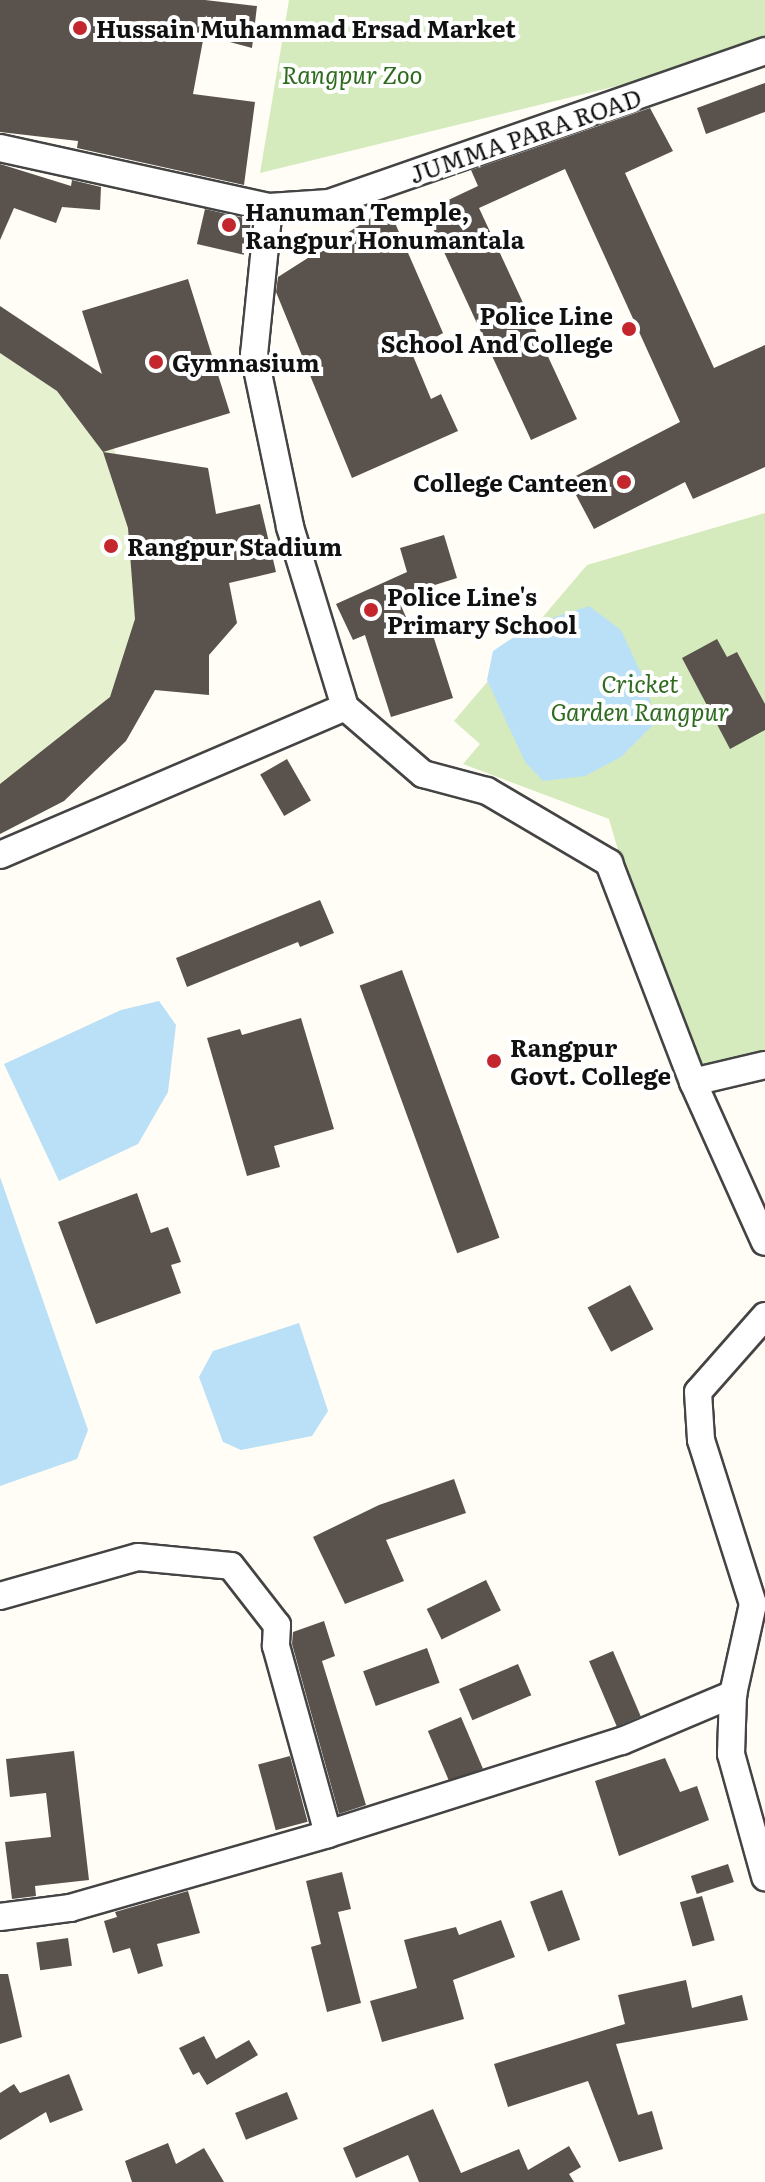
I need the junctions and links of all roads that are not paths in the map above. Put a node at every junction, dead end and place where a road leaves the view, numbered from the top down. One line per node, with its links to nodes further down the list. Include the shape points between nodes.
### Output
1 (765, 51): 3 (street, JUMMA PARA ROAD, via 329,203)
2 (0, 148): 3 (street, JUMMA PARA ROAD)
3 (269, 207): 4 (street, via 254,354 290,527)
4 (345, 707): 5 (street); 7 (street, via 423,774 487,791 609,863)
5 (0, 855)
6 (765, 1065): 7 (street)
7 (693, 1082): 8 (street)
8 (765, 1242)
9 (765, 1316): 11 (street, via 698,1392 701,1440)
10 (0, 1596): 13 (street, via 138,1557 231,1566 277,1625 276,1646)
11 (759, 1602): 12 (street)
12 (733, 1694): 13 (street, via 622,1741); 14 (street, via 731,1754)
13 (328, 1834): 15 (street, via 70,1908)
14 (765, 1877)
15 (0, 1917)

